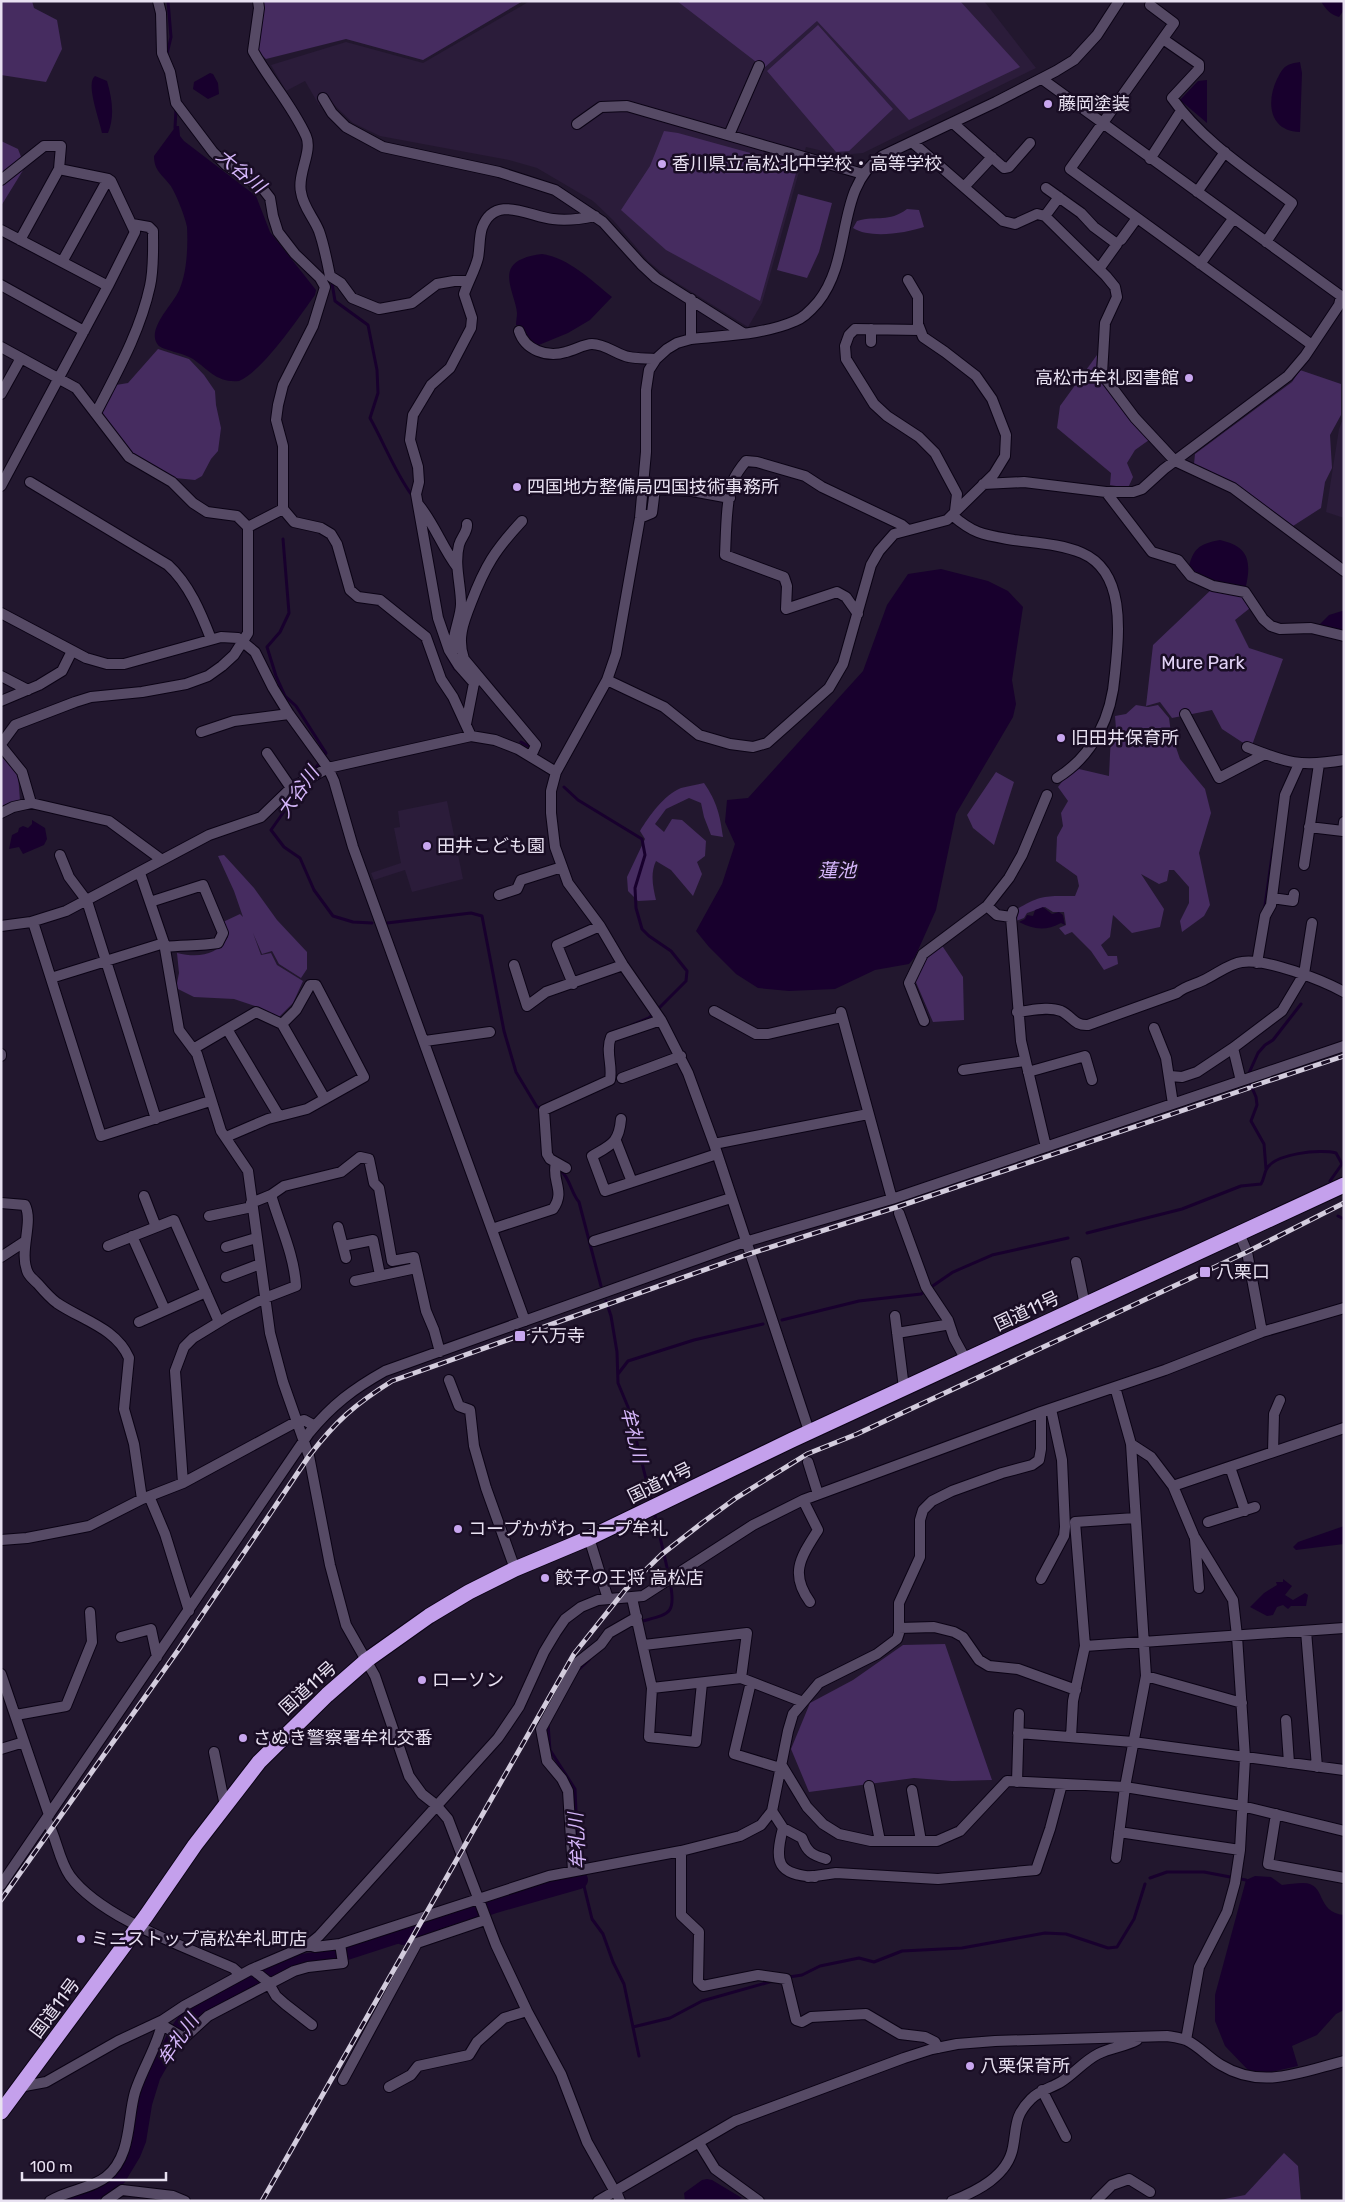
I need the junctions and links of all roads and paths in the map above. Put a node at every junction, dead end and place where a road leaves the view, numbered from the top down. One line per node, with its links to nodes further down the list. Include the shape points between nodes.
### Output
1 (158, 1): 44 (street, via 162,53 170,72 176,103 226,165 263,189 270,198 278,232)
2 (258, 1): 39 (street, via 252,51 306,136 308,144 300,174 301,192 319,230)
3 (1119, 1): 7 (street, via 1086,48 1074,60)
4 (1150, 5): 5 (street, via 1174,23)
5 (1163, 38): 9 (street, via 1199,64 1199,69 1172,98); 12 (street)
6 (759, 66): 13 (street)
7 (1042, 79): 10 (street); 12 (street)
8 (324, 98): 27 (street, via 332,113 346,127 377,144 526,180 555,190)
9 (1182, 111): 16 (street); 18 (street)
10 (953, 123): 14 (street); 17 (street)
11 (577, 124): 13 (street, via 602,107 627,106)
12 (1102, 124): 18 (street); 29 (street, via 1070,169)
13 (729, 134): 20 (street)
14 (912, 142): 20 (street, via 882,156); 23 (street)
15 (1030, 143): 17 (street, via 1009,167 1004,168)
16 (1225, 152): 25 (street); 35 (street, via 1292,204)
17 (992, 157): 23 (street)
18 (1150, 159): 25 (street)
19 (59, 169): 21 (street, via 61,146 44,146); 22 (street); 33 (street)
20 (863, 174): 51 (street, via 852,199 836,269 825,293 798,321 775,329)
21 (1, 180)
22 (108, 180): 31 (street); 36 (street)
23 (964, 187): 28 (street, via 1003,221 1015,224 1037,214)
24 (1046, 188): 26 (street)
25 (1197, 192): 30 (street)
26 (1059, 197): 28 (street); 38 (street, via 1117,244)
27 (595, 216): 41 (street, via 578,220 550,219 514,208 493,214 482,228 476,264); 46 (street, via 656,278)
28 (1045, 216): 38 (street)
29 (1137, 218): 34 (street); 37 (street)
30 (1233, 219): 35 (street); 37 (street)
31 (132, 224): 43 (street, via 135,232); 60 (street, via 150,227 154,232 151,283 130,349)
32 (1, 230): 33 (street)
33 (20, 240): 36 (street)
34 (1121, 240)
35 (1266, 242): 45 (street)
36 (62, 262): 43 (street)
37 (1200, 264): 54 (street)
38 (1099, 269): 61 (street, via 1115,287 1117,297 1105,323 1102,374 1134,418)
39 (330, 276): 41 (street, via 341,283 352,298 379,309 412,303 437,284); 44 (street)
40 (908, 280): 49 (street, via 918,297)
41 (468, 281): 67 (street, via 464,294 472,328 450,368 431,385 413,415 410,440 418,467)
42 (1, 285): 50 (street)
43 (108, 286): 50 (street)
44 (325, 287): 68 (street, via 313,326 283,385 278,405 276,420 283,446)
45 (1341, 291): 54 (street, via 1339,305)
46 (691, 299): 51 (street); 52 (street)
47 (870, 329): 49 (street); 53 (street); 69 (street, via 855,329 849,335 845,346 846,359 874,404 935,453 956,494)
48 (519, 330): 57 (street, via 522,340 540,352 557,354 592,344 628,357)
49 (920, 330): 63 (street, via 923,337 976,376 992,399 1006,434 1005,456)
50 (84, 331): 58 (street)
51 (743, 333): 52 (street)
52 (691, 339): 57 (street, via 678,343)
53 (871, 342)
54 (1312, 345): 61 (street, via 1288,376)
55 (1, 347): 56 (street)
56 (21, 358): 58 (street); 59 (street)
57 (656, 359): 70 (street, via 649,370 646,390 646,452)
58 (59, 378): 60 (street, via 76,388); 64 (street)
59 (1, 394)
60 (96, 413): 73 (street, via 129,457 172,482 207,512 237,516)
61 (1175, 461): 65 (street, via 1142,489); 76 (street, via 1233,488)
62 (30, 482): 80 (street, via 168,565 180,576)
63 (983, 484): 65 (street, via 1024,482); 69 (street)
64 (1, 486)
65 (1106, 492): 79 (street, via 1152,552 1178,560 1190,576 1214,586 1245,592 1271,626 1280,630 1311,628)
66 (730, 498): 70 (street, via 654,489 652,513); 74 (street, via 732,482 746,461 758,462 805,476); 78 (street, via 725,555 784,577 786,609 837,592 846,596)
67 (418, 503): 75 (street); 83 (street, via 438,618)
68 (283, 509): 73 (street); 91 (street, via 294,522 321,528 331,534 350,590 358,597 380,600 426,637 441,678)
69 (954, 513): 74 (street, via 947,520); 104 (street, via 964,525 980,534 1081,552 1109,578 1116,609 1114,694 1086,756)
70 (640, 518): 86 (street, via 618,645)
71 (522, 521): 85 (street, via 482,572 463,623 460,646)
72 (467, 524): 75 (street, via 468,529 459,544)
73 (248, 527): 81 (street, via 248,633)
74 (908, 530): 78 (street, via 894,534 871,565)
75 (457, 567): 83 (street, via 461,606 453,638)
76 (1344, 570)
77 (1, 612): 82 (street)
78 (858, 614): 86 (street, via 843,664 829,688 768,743 753,747 699,735 664,707)
79 (1344, 636)
80 (211, 639): 81 (street, via 222,636); 82 (street, via 124,664 107,664)
81 (244, 642): 89 (street, via 256,652); 94 (street, via 234,655 208,676 151,691 91,697 15,725)
82 (72, 651): 87 (street, via 62,671)
83 (453, 657): 85 (street)
84 (1, 676): 87 (street)
85 (477, 680): 91 (street); 98 (street, via 536,745)
86 (607, 680): 103 (street)
87 (28, 690): 88 (street)
88 (1, 701)
89 (288, 714): 92 (street, via 234,721); 102 (street)
90 (1186, 714): 97 (street, via 1219,778)
91 (466, 724): 93 (street)
92 (202, 732)
93 (471, 736): 98 (street, via 495,740); 102 (street)
94 (1, 745): 107 (street, via 22,772)
95 (1247, 747): 97 (street)
96 (267, 753): 105 (street)
97 (1264, 754): 100 (street)
98 (531, 756): 103 (street)
99 (1344, 760): 101 (street)
100 (1299, 764): 101 (street); 118 (street, via 1285,794)
101 (1319, 764): 110 (street)
102 (328, 768): 105 (street); 143 (street, via 353,847)
103 (556, 772): 114 (street, via 551,791 551,813 555,847)
104 (1057, 778)
105 (294, 786): 112 (street, via 261,817 222,829)
106 (1047, 795): 121 (street, via 1022,855)
107 (31, 803): 108 (street); 112 (street, via 109,821)
108 (1, 813)
109 (1344, 822): 110 (street, via 1343,831)
110 (1310, 827): 113 (street)
111 (60, 855): 119 (street, via 69,878)
112 (162, 860): 115 (street)
113 (1304, 865)
114 (562, 867): 117 (street, via 521,880 517,890); 125 (street, via 568,883)
115 (140, 873): 119 (street); 120 (street)
116 (1294, 894): 118 (street, via 1293,901)
117 (499, 895)
118 (1272, 898): 128 (street, via 1265,916)
119 (87, 901): 122 (street); 127 (street)
120 (150, 902): 126 (street); 126 (street, via 203,885 223,933 218,943)
121 (988, 906): 136 (street, via 997,915 1012,914); 138 (street, via 923,954 909,983)
122 (33, 922): 124 (street); 132 (street)
123 (1312, 923): 131 (street)
124 (1, 926)
125 (600, 926): 130 (street); 133 (street, via 557,945)
126 (165, 945): 127 (street); 146 (street, via 179,1030)
127 (106, 961): 132 (street); 160 (street)
128 (1257, 963): 131 (street); 136 (street, via 1241,962 1184,987 1177,994 1088,1026 1080,1026 1059,1010)
129 (514, 964): 133 (street, via 528,1006 546,992)
130 (623, 965): 133 (street); 137 (street)
131 (1304, 974): 134 (street); 145 (street, via 1282,1011)
132 (50, 978): 160 (street, via 101,1136)
133 (573, 984)
134 (1344, 992)
135 (714, 1011): 158 (street, via 756,1034 768,1034 841,1015)
136 (1017, 1012): 148 (street)
137 (661, 1020): 147 (street); 166 (street, via 611,1037 608,1044 610,1080 544,1110 547,1154)
138 (924, 1021)
139 (282, 1024): 141 (street, via 256,1012); 155 (street); 155 (street, via 296,1010 310,985 316,985 364,1077)
140 (1154, 1028): 151 (street)
141 (227, 1029): 146 (street); 159 (street)
142 (490, 1032): 143 (street)
143 (425, 1041): 180 (street)
144 (1344, 1046): 154 (street)
145 (1233, 1048): 151 (street, via 1197,1072 1182,1077); 154 (street)
146 (193, 1049): 156 (street)
147 (681, 1056): 152 (street); 165 (street)
148 (1025, 1061): 149 (street); 150 (street)
149 (963, 1070)
150 (1028, 1072): 153 (street, via 1085,1056); 164 (street)
151 (1170, 1076): 157 (street)
152 (622, 1078)
153 (1092, 1080)
154 (1241, 1081): 157 (street)
155 (325, 1099): 159 (street)
156 (210, 1101): 160 (street); 162 (street)
157 (1173, 1104): 164 (street)
158 (868, 1114): 165 (street); 173 (street)
159 (279, 1116): 162 (street)
160 (156, 1119)
161 (621, 1119): 163 (street)
162 (226, 1137): 175 (street, via 248,1172)
163 (616, 1141): 168 (street); 168 (street, via 592,1156 605,1191)
164 (1046, 1147): 173 (street)
165 (716, 1149): 168 (street); 172 (street)
166 (556, 1163): 167 (street); 180 (street, via 554,1170 560,1194 553,1209)
167 (566, 1168)
168 (632, 1182)
169 (1344, 1184): 181 (highway, 国道11号)
170 (271, 1195): 175 (street); 194 (street, via 284,1186 341,1172 360,1158 369,1159 374,1183 379,1188 392,1261 414,1257); 199 (street, via 287,1238 296,1286)
171 (144, 1196): 178 (street)
172 (731, 1198): 184 (street); 186 (street)
173 (892, 1200): 186 (street)
174 (1, 1203): 185 (street, via 24,1205 28,1212)
175 (252, 1205): 177 (street); 183 (street)
176 (899, 1213): 211 (street, via 928,1291 948,1320)
177 (208, 1216)
178 (156, 1227): 182 (street); 198 (street, via 174,1220)
179 (338, 1227): 188 (street)
180 (492, 1229): 204 (street)
181 (1239, 1233): 200 (highway, 国道11号); 208 (street, via 1247,1252)
182 (132, 1236): 187 (street); 202 (street)
183 (256, 1238): 189 (street); 193 (street)
184 (594, 1240)
185 (24, 1242): 190 (street); 230 (street, via 28,1273 48,1296 106,1331 126,1351 129,1358 124,1409)
186 (745, 1242): 204 (street); 221 (street)
187 (108, 1246)
188 (343, 1246): 191 (street); 195 (street, via 373,1240)
189 (226, 1247)
190 (1, 1257)
191 (346, 1258)
192 (1076, 1262): 200 (street)
193 (260, 1264): 196 (street); 199 (street)
194 (416, 1268): 195 (street); 210 (street)
195 (380, 1275): 197 (street)
196 (226, 1277)
197 (355, 1281)
198 (206, 1292): 202 (street); 206 (street)
199 (265, 1298): 206 (street); 218 (street, via 270,1333)
200 (1085, 1305): 211 (highway, 国道11号)
201 (1344, 1308): 208 (street)
202 (165, 1310): 205 (street)
203 (895, 1316): 209 (street)
204 (525, 1321): 210 (street)
205 (138, 1322)
206 (219, 1322): 227 (street, via 184,1347 175,1371)
207 (946, 1325): 209 (street)
208 (1262, 1332): 213 (street)
209 (897, 1333): 214 (street)
210 (440, 1352): 219 (street, via 385,1371 356,1387)
211 (966, 1360): 214 (highway, 国道11号)
212 (449, 1380): 237 (street, via 459,1406 470,1410 481,1471)
213 (1115, 1387): 216 (street); 223 (street)
214 (904, 1388): 221 (highway, 国道11号)
215 (1280, 1400): 224 (street, via 1274,1414)
216 (1051, 1409): 217 (street); 238 (street, via 1062,1460 1066,1527)
217 (1040, 1412): 229 (street); 246 (street, via 1039,1460 952,1491 932,1501 923,1510 920,1558 899,1603)
218 (297, 1422): 219 (street, via 304,1420); 222 (street); 227 (street)
219 (315, 1426): 222 (street)
220 (1344, 1428): 224 (street)
221 (809, 1431): 235 (highway, 国道11号)
222 (304, 1442): 243 (street); 255 (street, via 346,1625)
223 (1131, 1444): 228 (street, via 1151,1457); 232 (street)
224 (1273, 1452): 226 (street)
225 (808, 1462): 229 (street)
226 (1230, 1467): 228 (street); 233 (street, via 1250,1509)
227 (183, 1483): 230 (street)
228 (1172, 1486): 234 (street)
229 (818, 1494): 231 (street)
230 (146, 1498): 236 (street, via 76,1530); 243 (street, via 165,1534)
231 (802, 1500): 240 (street, via 752,1525 671,1580 643,1596); 242 (street, via 818,1530 799,1567 801,1590)
232 (1135, 1518): 251 (street); 253 (street, via 1075,1522)
233 (1208, 1522)
234 (1194, 1536): 239 (street); 249 (street, via 1233,1600)
235 (589, 1538): 237 (highway, 国道11号); 241 (street)
236 (1, 1540)
237 (515, 1569): 255 (highway, 国道11号, via 429,1616)
238 (1041, 1579)
239 (1199, 1588)
240 (632, 1598): 241 (street); 245 (street)
241 (608, 1599): 284 (street, via 581,1607 565,1619 544,1652 511,1722)
242 (810, 1602)
243 (189, 1611): 254 (street)
244 (90, 1612): 266 (street, via 92,1642 66,1706)
245 (638, 1621): 252 (street); 299 (street, via 610,1633 577,1664 540,1729 547,1761 568,1791)
246 (899, 1628): 261 (street, via 934,1626 954,1632 979,1660 989,1666 1018,1669); 263 (street, via 896,1639 877,1654 819,1683)
247 (1344, 1628): 248 (street)
248 (1306, 1631): 249 (street); 277 (street)
249 (1237, 1636): 251 (street); 264 (street)
250 (121, 1637): 254 (street, via 151,1629)
251 (1144, 1642): 253 (street); 257 (street)
252 (644, 1645): 258 (street, via 747,1634); 260 (street)
253 (1085, 1646): 261 (street)
254 (157, 1657): 289 (street)
255 (367, 1660): 284 (street, via 409,1776 422,1794); 285 (highway, 国道11号, via 288,1732 259,1762)
256 (1, 1674): 262 (street)
257 (1146, 1676): 264 (street); 271 (street)
258 (746, 1680): 259 (street); 263 (street); 276 (street, via 734,1754)
259 (702, 1683): 260 (street); 260 (street, via 696,1742 649,1738)
260 (652, 1688)
261 (1076, 1690): 269 (street)
262 (4, 1693): 266 (street)
263 (803, 1702): 276 (street, via 793,1714)
264 (1242, 1703): 274 (street)
265 (1019, 1714): 268 (street)
266 (16, 1715): 270 (street)
267 (1286, 1720): 275 (street)
268 (1018, 1733): 269 (street); 279 (street)
269 (1071, 1737): 271 (street)
270 (24, 1742): 272 (street); 289 (street)
271 (1133, 1742): 274 (street); 282 (street)
272 (1, 1749)
273 (214, 1752): 285 (street)
274 (1245, 1758): 275 (street); 286 (street)
275 (1289, 1763): 277 (street)
276 (780, 1766): 287 (street); 293 (street, via 807,1807 823,1824 839,1834)
277 (1317, 1766): 278 (street)
278 (1344, 1770)
279 (1017, 1782): 280 (street); 294 (street, via 1007,1781 960,1831 937,1841)
280 (1062, 1784): 282 (street); 300 (street, via 1036,1870 938,1879 836,1873)
281 (869, 1786): 293 (street)
282 (1125, 1787): 286 (street); 292 (street)
283 (912, 1790): 294 (street)
284 (436, 1805): 304 (street, via 448,1819); 307 (street, via 327,1929)
285 (225, 1806): 306 (highway, 国道11号)
286 (1242, 1806): 288 (street); 295 (street)
287 (772, 1811): 290 (street); 296 (street, via 761,1825 740,1836)
288 (1276, 1814): 291 (street); 301 (street, via 1268,1864)
289 (48, 1817): 303 (street); 306 (street, via 65,1867 75,1882 105,1907)
290 (783, 1828): 298 (street, via 802,1838 812,1855); 300 (street, via 778,1859 783,1869)
291 (1344, 1831)
292 (1119, 1832): 295 (street); 297 (street)
293 (880, 1841): 294 (street)
294 (921, 1841)
295 (1240, 1850): 316 (street, via 1236,1883 1227,1912 1199,1967)
296 (681, 1851): 299 (street); 317 (street, via 681,1915 699,1932 698,1981 703,1986 758,1975 786,1978 796,2020 802,2022 812,2017 866,2014 900,2034 936,2042)
297 (1116, 1858)
298 (826, 1859)
299 (573, 1871): 304 (street)
300 (808, 1877): 302 (street)
301 (1344, 1878)
302 (858, 1881)
303 (1, 1885)
304 (477, 1900): 305 (street); 308 (street)
305 (485, 1919): 312 (street); 319 (street, via 418,1943)
306 (139, 1926): 310 (street, via 233,1968); 320 (highway, 国道11号)
307 (308, 1945): 308 (street); 309 (street)
308 (341, 1945): 311 (street, via 343,1962 294,1971)
309 (253, 1971): 310 (street); 311 (street)
310 (241, 1975): 313 (street, via 184,2006)
311 (269, 1984): 313 (street, via 208,2016 184,2038); 314 (street, via 285,2004)
312 (527, 2011): 321 (street, via 504,2018 477,2042 468,2055 418,2066 411,2075); 326 (street, via 561,2074 587,2142)
313 (162, 2023): 320 (street, via 118,2042 46,2082); 328 (street, via 160,2036 135,2092 128,2135 114,2167 96,2183)
314 (312, 2025)
315 (1143, 2037): 316 (street, via 1167,2036); 317 (street, via 995,2041); 322 (street, via 1098,2054 1062,2081)
316 (1186, 2040): 318 (street, via 1212,2060 1247,2077 1282,2077)
317 (938, 2048): 325 (street, via 734,2121)
318 (1344, 2060)
319 (343, 2080)
320 (19, 2087): 323 (highway, 国道11号)
321 (389, 2087)
322 (1042, 2090): 324 (street); 334 (street, via 1019,2114 1007,2163 991,2181)
323 (1, 2112)
324 (1066, 2137)
325 (699, 2143): 326 (street); 333 (street, via 715,2169)
326 (615, 2190): 331 (street); 332 (street)
327 (1150, 2192): 335 (street, via 1129,2179 1112,2185)
328 (50, 2201)
329 (106, 2201): 330 (street, via 122,2190 173,2196)
330 (185, 2201)
331 (598, 2201)
332 (620, 2201)
333 (759, 2201)
334 (952, 2201)
335 (1096, 2201)

